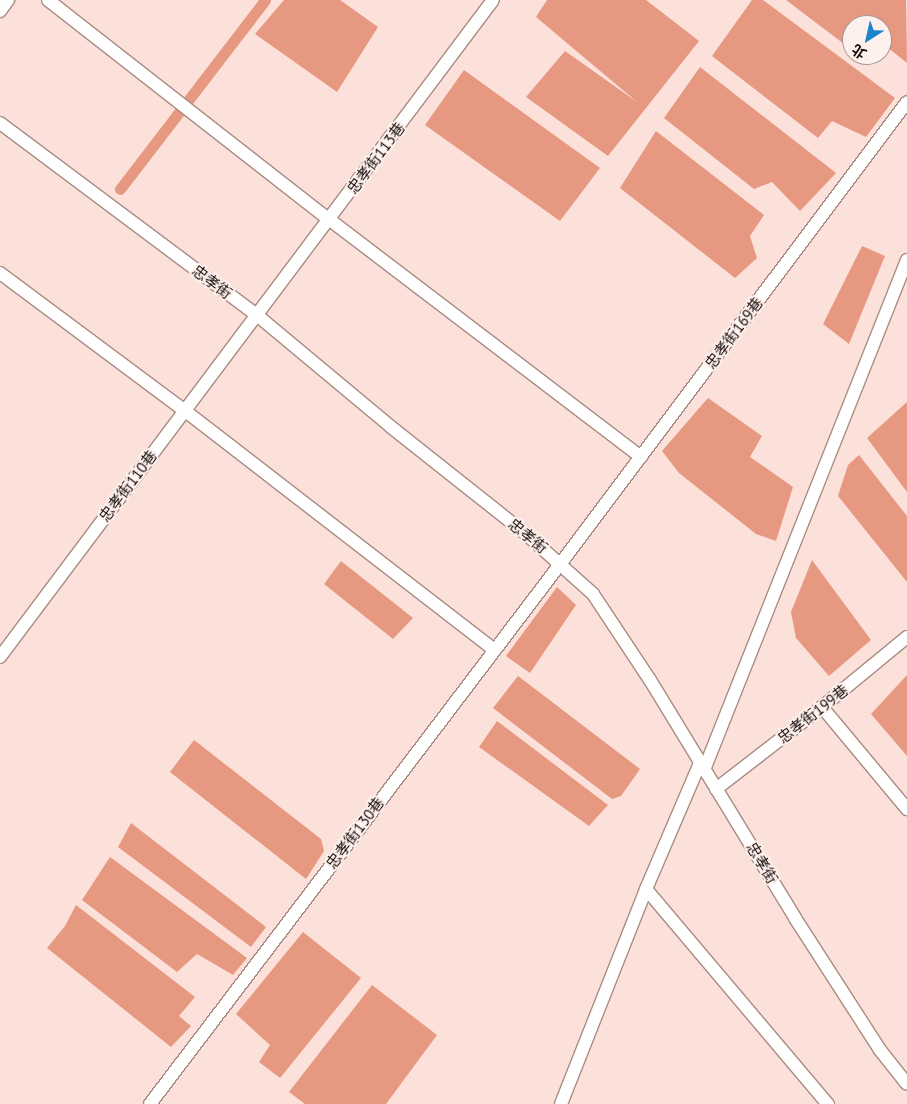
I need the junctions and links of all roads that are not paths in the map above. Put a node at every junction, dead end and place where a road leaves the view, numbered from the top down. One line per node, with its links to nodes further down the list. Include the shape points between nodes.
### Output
1 (8, 0): 4 (street)
2 (48, 0): 7 (street)
3 (493, 0): 7 (street, 忠孝街113巷)
4 (0, 11)
5 (907, 102): 12 (street, 忠孝街169巷)
6 (0, 123): 10 (street, 忠孝街)
7 (330, 220): 10 (street, 忠孝街113巷); 12 (street)
8 (907, 260): 18 (street)
9 (0, 273): 11 (street)
10 (258, 316): 11 (street, 忠孝街110巷); 13 (street, 忠孝街)
11 (184, 410): 15 (street); 16 (street, 忠孝街110巷)
12 (641, 457): 13 (street, 忠孝街169巷)
13 (561, 563): 15 (street, 忠孝街130巷); 18 (street, 忠孝街, via 601,604)
14 (907, 637): 17 (street, 忠孝街199巷)
15 (494, 650): 23 (street, 忠孝街130巷)
16 (0, 657)
17 (822, 707): 19 (street, 忠孝街199巷); 20 (street)
18 (702, 766): 19 (street, 忠孝街); 21 (street)
19 (716, 789): 22 (street, 忠孝街, via 880,1050)
20 (907, 809)
21 (646, 889): 24 (street); 25 (street)
22 (907, 1084)
23 (150, 1104)
24 (561, 1104)
25 (828, 1104)

